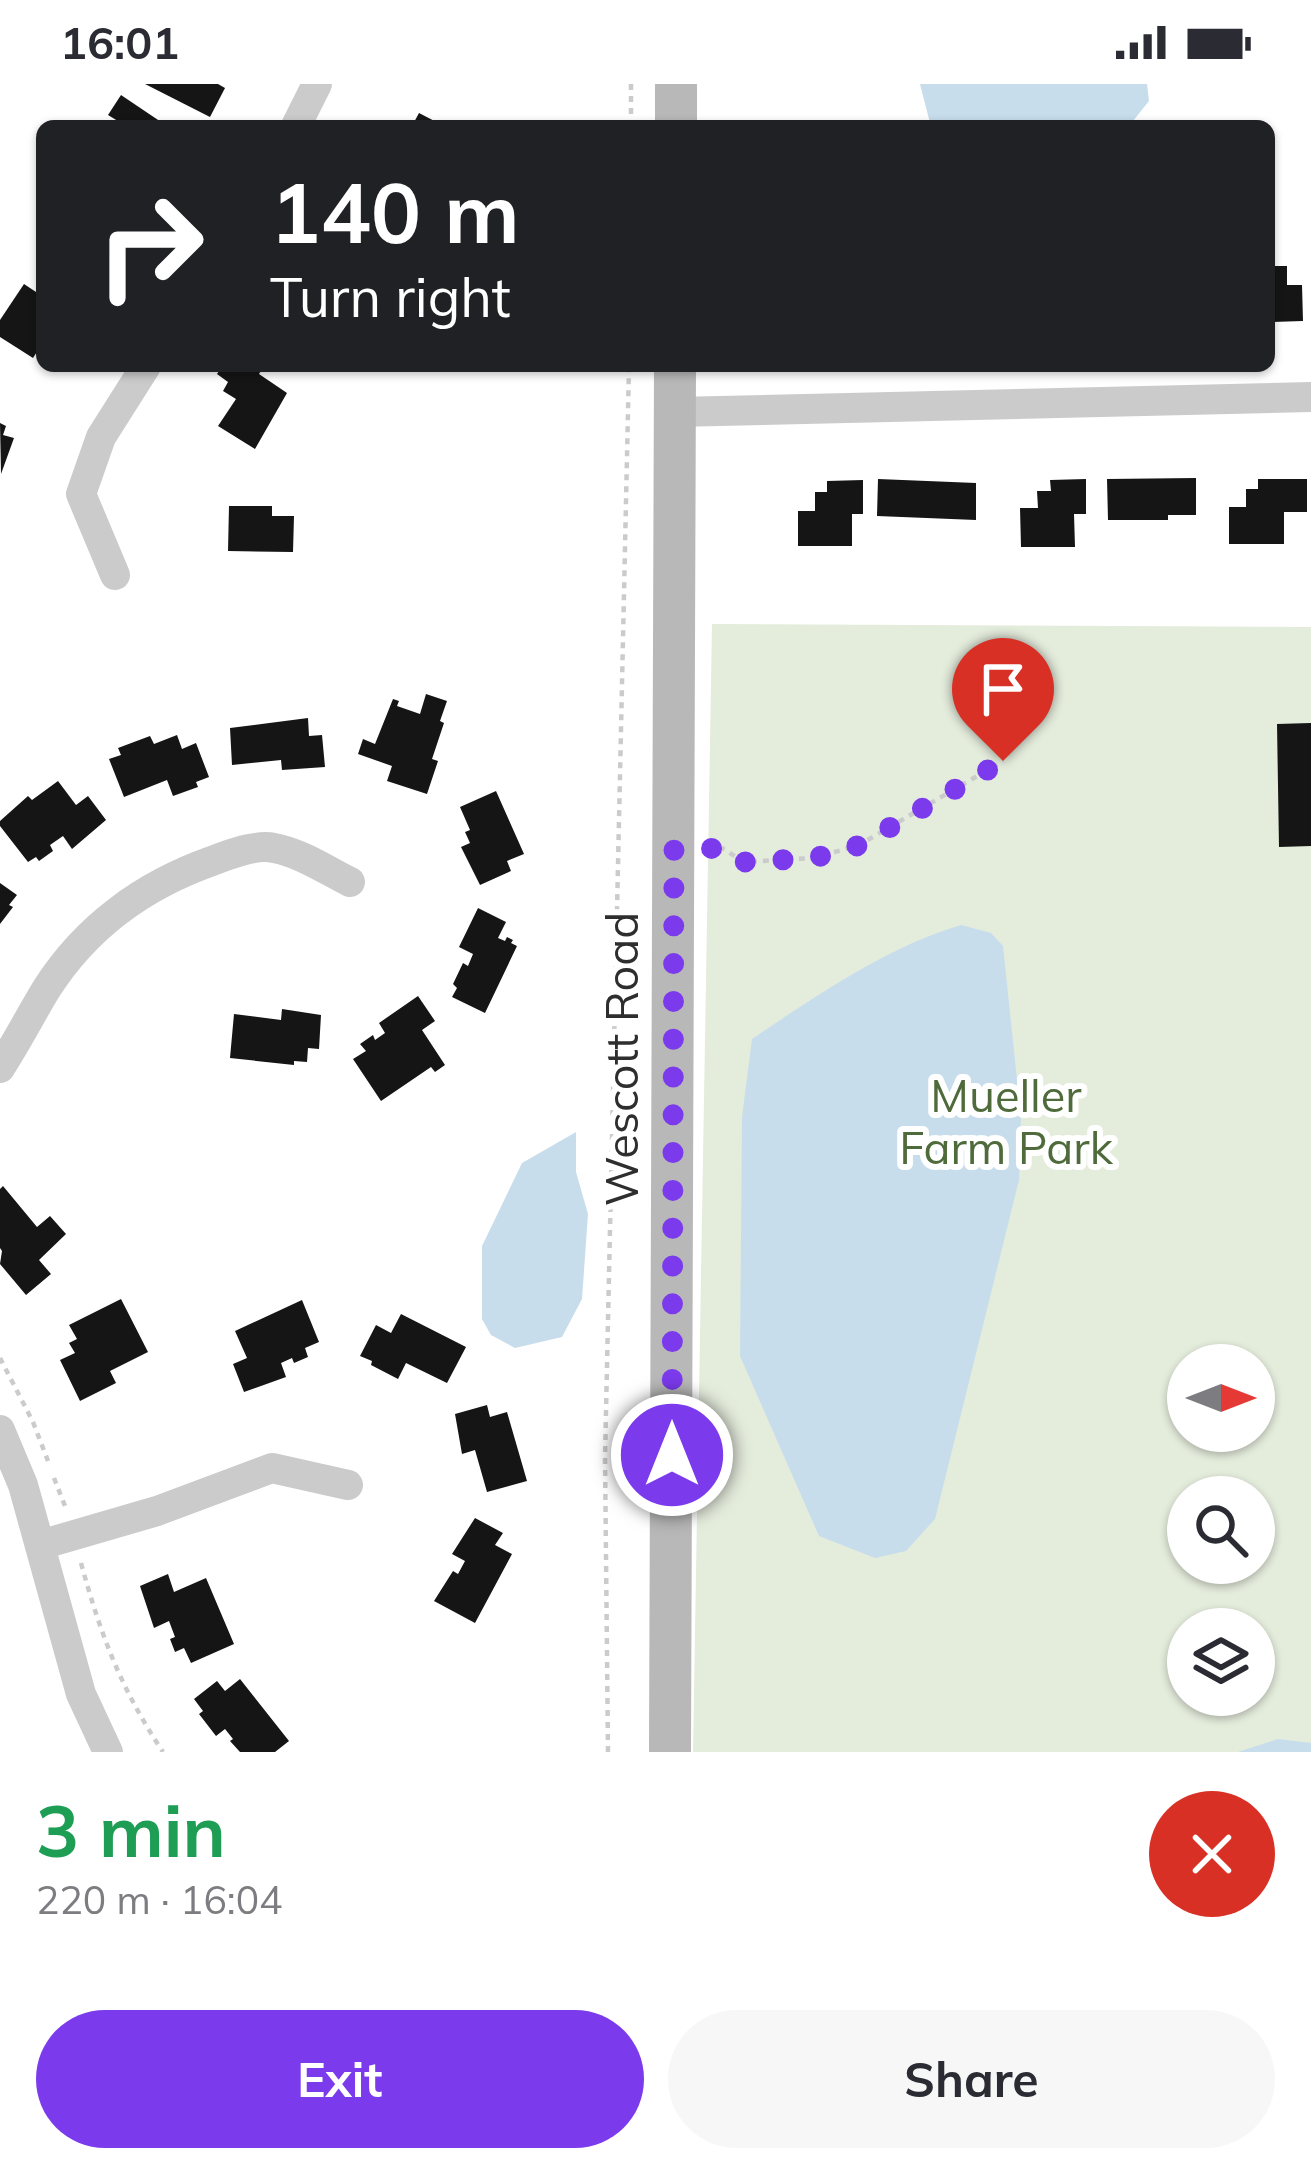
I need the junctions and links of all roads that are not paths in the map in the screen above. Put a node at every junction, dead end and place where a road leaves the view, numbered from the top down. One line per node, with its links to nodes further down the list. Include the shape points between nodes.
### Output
1 (317, 84): 3 (street)
2 (676, 84): 4 (street)
3 (299, 120)
4 (676, 120)
5 (142, 372): 9 (street, via 101,437 81,494)
6 (675, 372): 8 (street, Wescott Road)
7 (1311, 397): 8 (street)
8 (675, 412): 18 (street, Wescott Road)
9 (115, 575)
10 (350, 882): 11 (street, via 271,847 171,876 74,952)
11 (0, 1068)
12 (0, 1430): 14 (street)
13 (348, 1485): 14 (street, via 272,1468)
14 (40, 1545): 15 (street)
15 (62, 1630): 16 (street); 17 (street)
16 (108, 1752)
17 (121, 1752)
18 (670, 1752)

